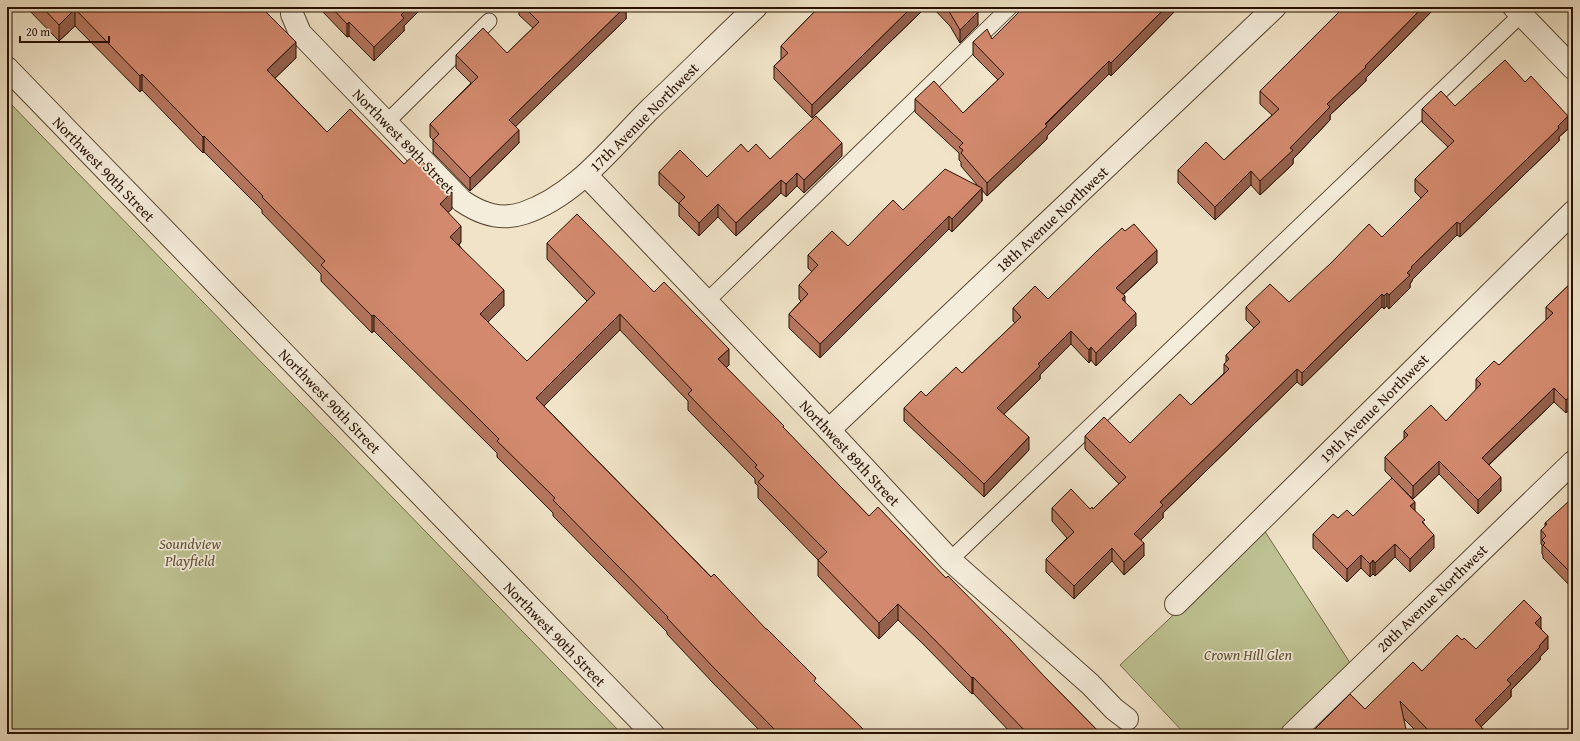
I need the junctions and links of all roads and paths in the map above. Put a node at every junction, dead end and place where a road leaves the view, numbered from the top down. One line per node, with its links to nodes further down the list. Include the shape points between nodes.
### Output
1 (292, 7): 9 (street, Northwest 89th Street, via 292,14 300,33)
2 (756, 7): 10 (street, 17th Avenue Northwest)
3 (1010, 7): 13 (lane)
4 (1275, 7): 14 (street, 18th Avenue Northwest)
5 (1521, 9): 8 (street); 16 (lane)
6 (489, 21): 9 (lane)
7 (7, 68): 19 (street, Northwest 90th Street)
8 (1573, 68)
9 (386, 122): 12 (street, Northwest 89th Street, via 462,201 484,214 502,218)
10 (586, 175): 12 (street, 17th Avenue Northwest, via 552,201); 13 (street, Northwest 89th Street)
11 (1573, 212): 17 (street, 19th Avenue Northwest)
12 (523, 214)
13 (707, 302): 14 (street, Northwest 89th Street)
14 (829, 430): 16 (street, Northwest 89th Street)
15 (1573, 462): 20 (street, 20th Avenue Northwest)
16 (950, 560): 18 (street, Northwest 89th Street)
17 (1176, 604)
18 (1127, 719)
19 (653, 734)
20 (1292, 734)

